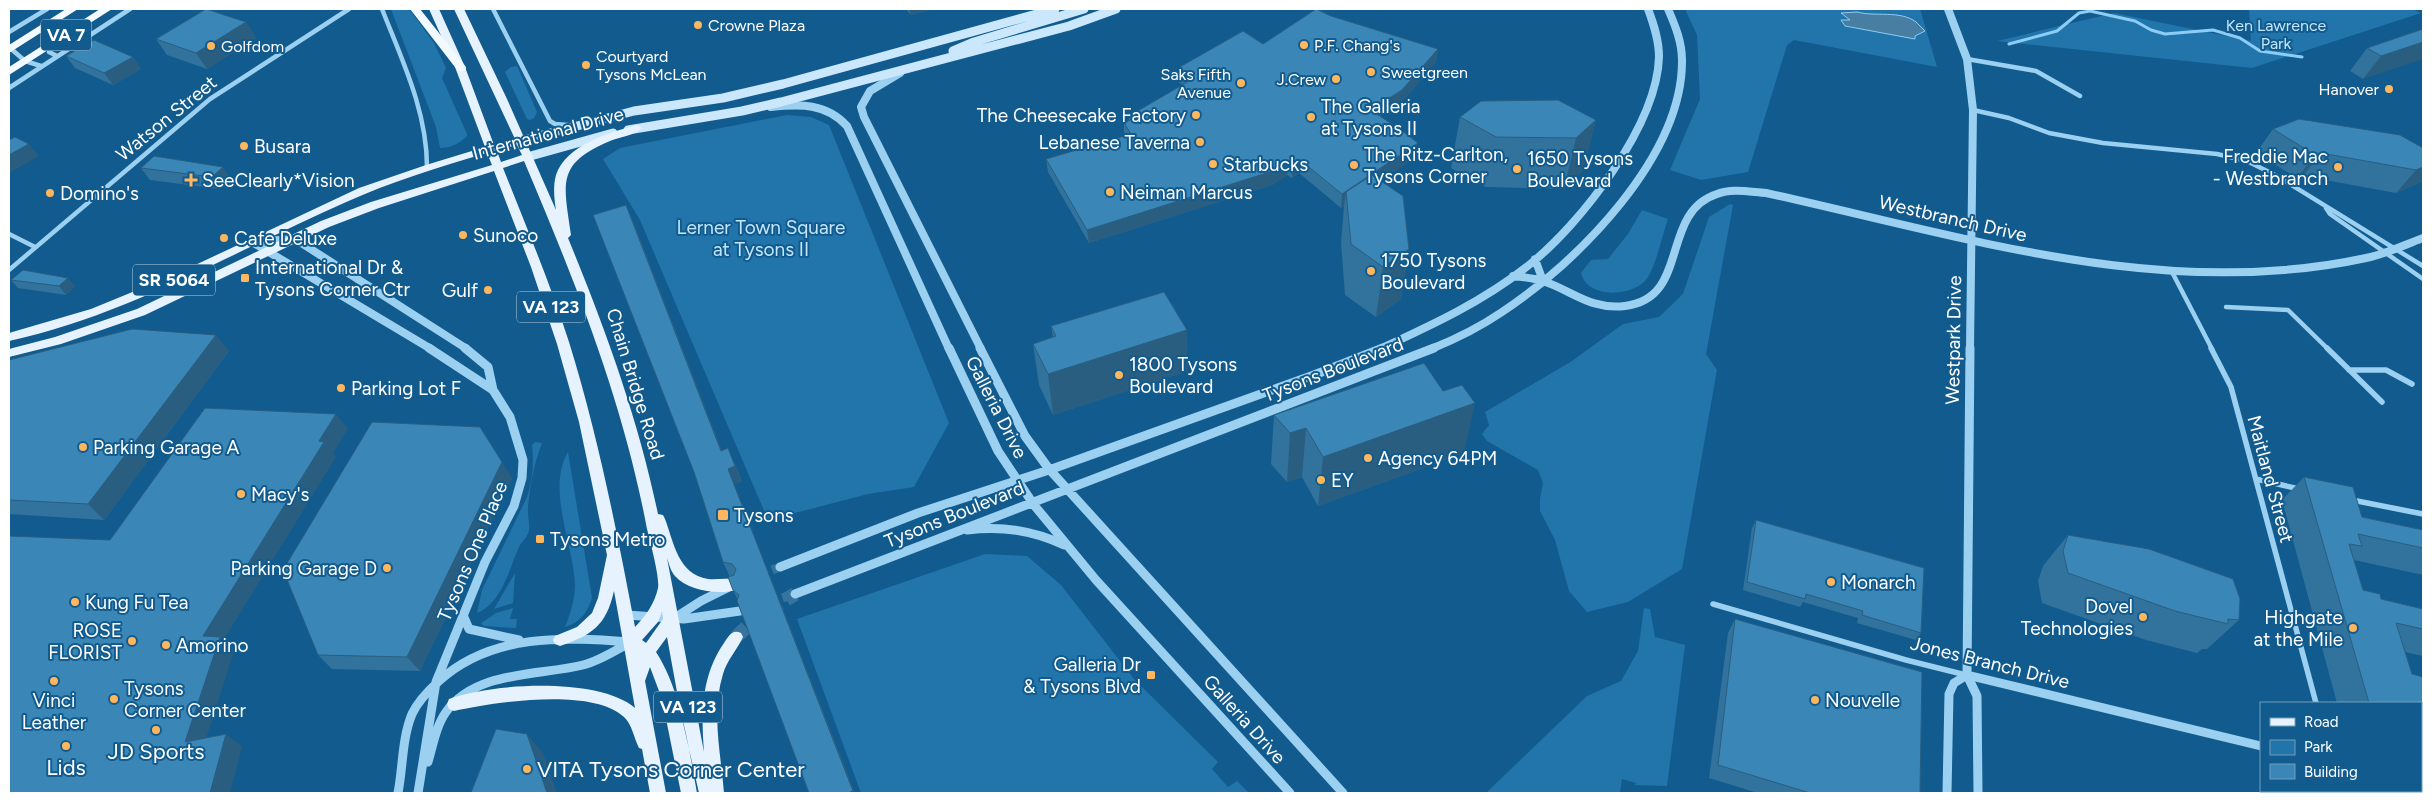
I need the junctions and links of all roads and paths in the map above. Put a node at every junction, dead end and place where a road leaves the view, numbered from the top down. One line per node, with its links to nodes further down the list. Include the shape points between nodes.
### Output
1 (47, 9): 17 (street)
2 (74, 9): 19 (highway, VA 7)
3 (108, 9): 18 (highway, VA 7)
4 (130, 9): 20 (street)
5 (349, 9): 45 (street, Watson Street, via 210,100)
6 (382, 9): 38 (street, via 425,125 429,154)
7 (415, 9): 26 (highway)
8 (434, 9): 26 (main road, VA 123)
9 (459, 9): 34 (main road, Chain Bridge Road / VA 123)
10 (493, 9): 32 (street, via 550,121 562,126)
11 (1052, 9): 32 (main road, International Drive, via 775,86 723,98 634,111)
12 (1084, 9): 23 (main road, via 974,42)
13 (1112, 9): 23 (main road, International Drive, via 1069,26)
14 (1648, 9): 50 (street, Tysons Boulevard, via 1658,43 1659,68 1653,95 1597,196 1568,230)
15 (1668, 9): 56 (street, Tysons Boulevard, via 1679,36 1682,66 1675,101 1659,142 1616,210 1588,243)
16 (1948, 9): 21 (street, Westpark Drive)
17 (9, 32)
18 (56, 41): 20 (street, via 49,52); 22 (highway, VA 7)
19 (10, 48): 22 (street)
20 (57, 56): 24 (street)
21 (1967, 59): 29 (street, via 2036,70); 30 (street, Westpark Drive)
22 (25, 61): 24 (street); 27 (highway, VA 7)
23 (932, 62): 25 (main road, International Drive)
24 (41, 66): 28 (street)
25 (916, 66): 31 (main road, International Drive); 64 (street, Galleria Drive, via 870,91 861,108 864,118 1025,436)
26 (462, 69): 35 (main road, VA 123)
27 (9, 72)
28 (9, 88)
29 (2080, 96)
30 (1973, 110): 39 (street, via 2009,118 2049,133 2236,158 2264,168); 43 (street, Westpark Drive)
31 (742, 111): 33 (main road, International Drive); 67 (street, Galleria Drive, via 807,105 834,113 847,126 999,455)
32 (578, 125): 34 (main road, International Drive)
33 (638, 128): 36 (main road, International Drive); 47 (main road, via 584,150 562,172 561,199)
34 (520, 141): 35 (main road, International Drive / SR 5064); 36 (main road, Chain Bridge Road / VA 123)
35 (490, 148): 37 (main road, VA 123); 38 (main road, International Drive / SR 5064)
36 (527, 157): 37 (main road, International Drive / SR 5064); 47 (main road, Chain Bridge Road / VA 123)
37 (497, 165): 42 (main road, International Drive / SR 5064, via 383,202); 75 (main road, VA 123, via 542,279 571,370)
38 (427, 167): 44 (main road, International Drive / SR 5064, via 341,200)
39 (2326, 208): 46 (street); 49 (street)
40 (9, 234): 45 (street)
41 (2423, 238): 46 (street, Westbranch Drive)
42 (295, 239): 44 (street); 48 (main road, International Drive / SR 5064); 62 (street, Tysons One Place, via 476,355 488,367)
43 (1972, 239): 53 (street, Westbranch Drive, via 2053,257); 56 (street, Westbranch Drive, via 1776,195 1740,190 1706,196 1692,208 1664,285 1649,299 1626,306 1599,305); 91 (street, Westpark Drive)
44 (252, 242): 48 (street); 58 (main road, International Drive / SR 5064, via 155,289)
45 (35, 247): 52 (street, Watson Street)
46 (2395, 249): 49 (street, Westbranch Drive); 51 (street)
47 (567, 250): 65 (main road, Chain Bridge Road / VA 123, via 603,341)
48 (268, 252): 59 (main road, International Drive / SR 5064, via 141,312 57,341); 62 (street, via 440,354 477,383)
49 (2384, 253): 53 (street, Westbranch Drive, via 2297,270); 55 (street)
50 (1536, 259): 54 (street, Tysons Boulevard); 56 (street)
51 (2423, 266)
52 (9, 270)
53 (2172, 272): 66 (street, Maitland Street, via 2227,378)
54 (1513, 276): 56 (street, Westbranch Drive); 64 (street, Tysons Boulevard, via 1430,326 1367,354)
55 (2423, 279)
56 (1543, 281): 68 (street, Tysons Boulevard, via 1512,305 1445,344)
57 (2226, 307): 60 (street, via 2288,310)
58 (9, 337)
59 (9, 353)
60 (2349, 370): 61 (street, via 2386,370); 63 (street)
61 (2412, 384)
62 (493, 390): 82 (street, Tysons One Place, via 510,417 520,446 522,478 514,506)
63 (2382, 402)
64 (1049, 469): 67 (street, Tysons Boulevard); 68 (street, Galleria Drive)
65 (642, 472): 77 (main road, via 679,572 692,581); 78 (main road, Chain Bridge Road / VA 123)
66 (2256, 479): 69 (street); 94 (street, Maitland Street)
67 (1016, 480): 71 (street, Galleria Drive); 76 (street, Tysons Boulevard, via 905,518)
68 (1068, 488): 71 (street, Tysons Boulevard); 105 (street, Galleria Drive)
69 (2310, 491)
70 (2347, 498): 72 (street)
71 (1032, 501): 73 (street, Tysons Boulevard); 74 (street, Galleria Drive)
72 (2423, 514)
73 (953, 532): 74 (street, via 1014,528); 79 (street, Tysons Boulevard)
74 (1066, 546): 104 (street, Galleria Drive)
75 (614, 552): 83 (main road, VA 123); 87 (main road, via 605,603 584,631)
76 (780, 567)
77 (734, 585): 85 (street)
78 (664, 587): 84 (main road); 85 (main road, Chain Bridge Road / VA 123)
79 (795, 594)
80 (1713, 604): 91 (street, Jones Branch Drive)
81 (740, 611): 85 (street)
82 (463, 615): 88 (street, via 469,629); 92 (street, Tysons One Place)
83 (627, 615): 84 (street); 89 (main road, VA 123)
84 (652, 619): 85 (street); 89 (main road)
85 (671, 620): 90 (main road); 102 (main road, Chain Bridge Road / VA 123)
86 (736, 637): 103 (main road, via 716,666 709,699)
87 (560, 640): 88 (street); 89 (street)
88 (524, 641): 92 (street, via 478,653)
89 (631, 642): 90 (main road); 93 (main road, VA 123); 95 (street, via 585,665 485,685 467,693)
90 (649, 653): 93 (main road); 101 (main road, via 667,693)
91 (1967, 675): 96 (street, Jones Branch Drive); 106 (street, via 1954,683 1949,694); 107 (street, Westpark Drive, via 1977,696)
92 (436, 682): 98 (street, Tysons One Place, via 412,714); 99 (street, Tysons One Place)
93 (638, 684): 97 (main road, VA 123)
94 (2316, 702)
95 (454, 704): 97 (main road, via 477,697 537,693 587,695 613,701 629,712); 99 (street, via 438,731)
96 (2260, 746)
97 (653, 766): 100 (main road, VA 123)
98 (398, 793)
99 (418, 793)
100 (658, 793)
101 (689, 793)
102 (707, 793)
103 (716, 793)
104 (1290, 793)
105 (1343, 793)
106 (1947, 793)
107 (1978, 793)

